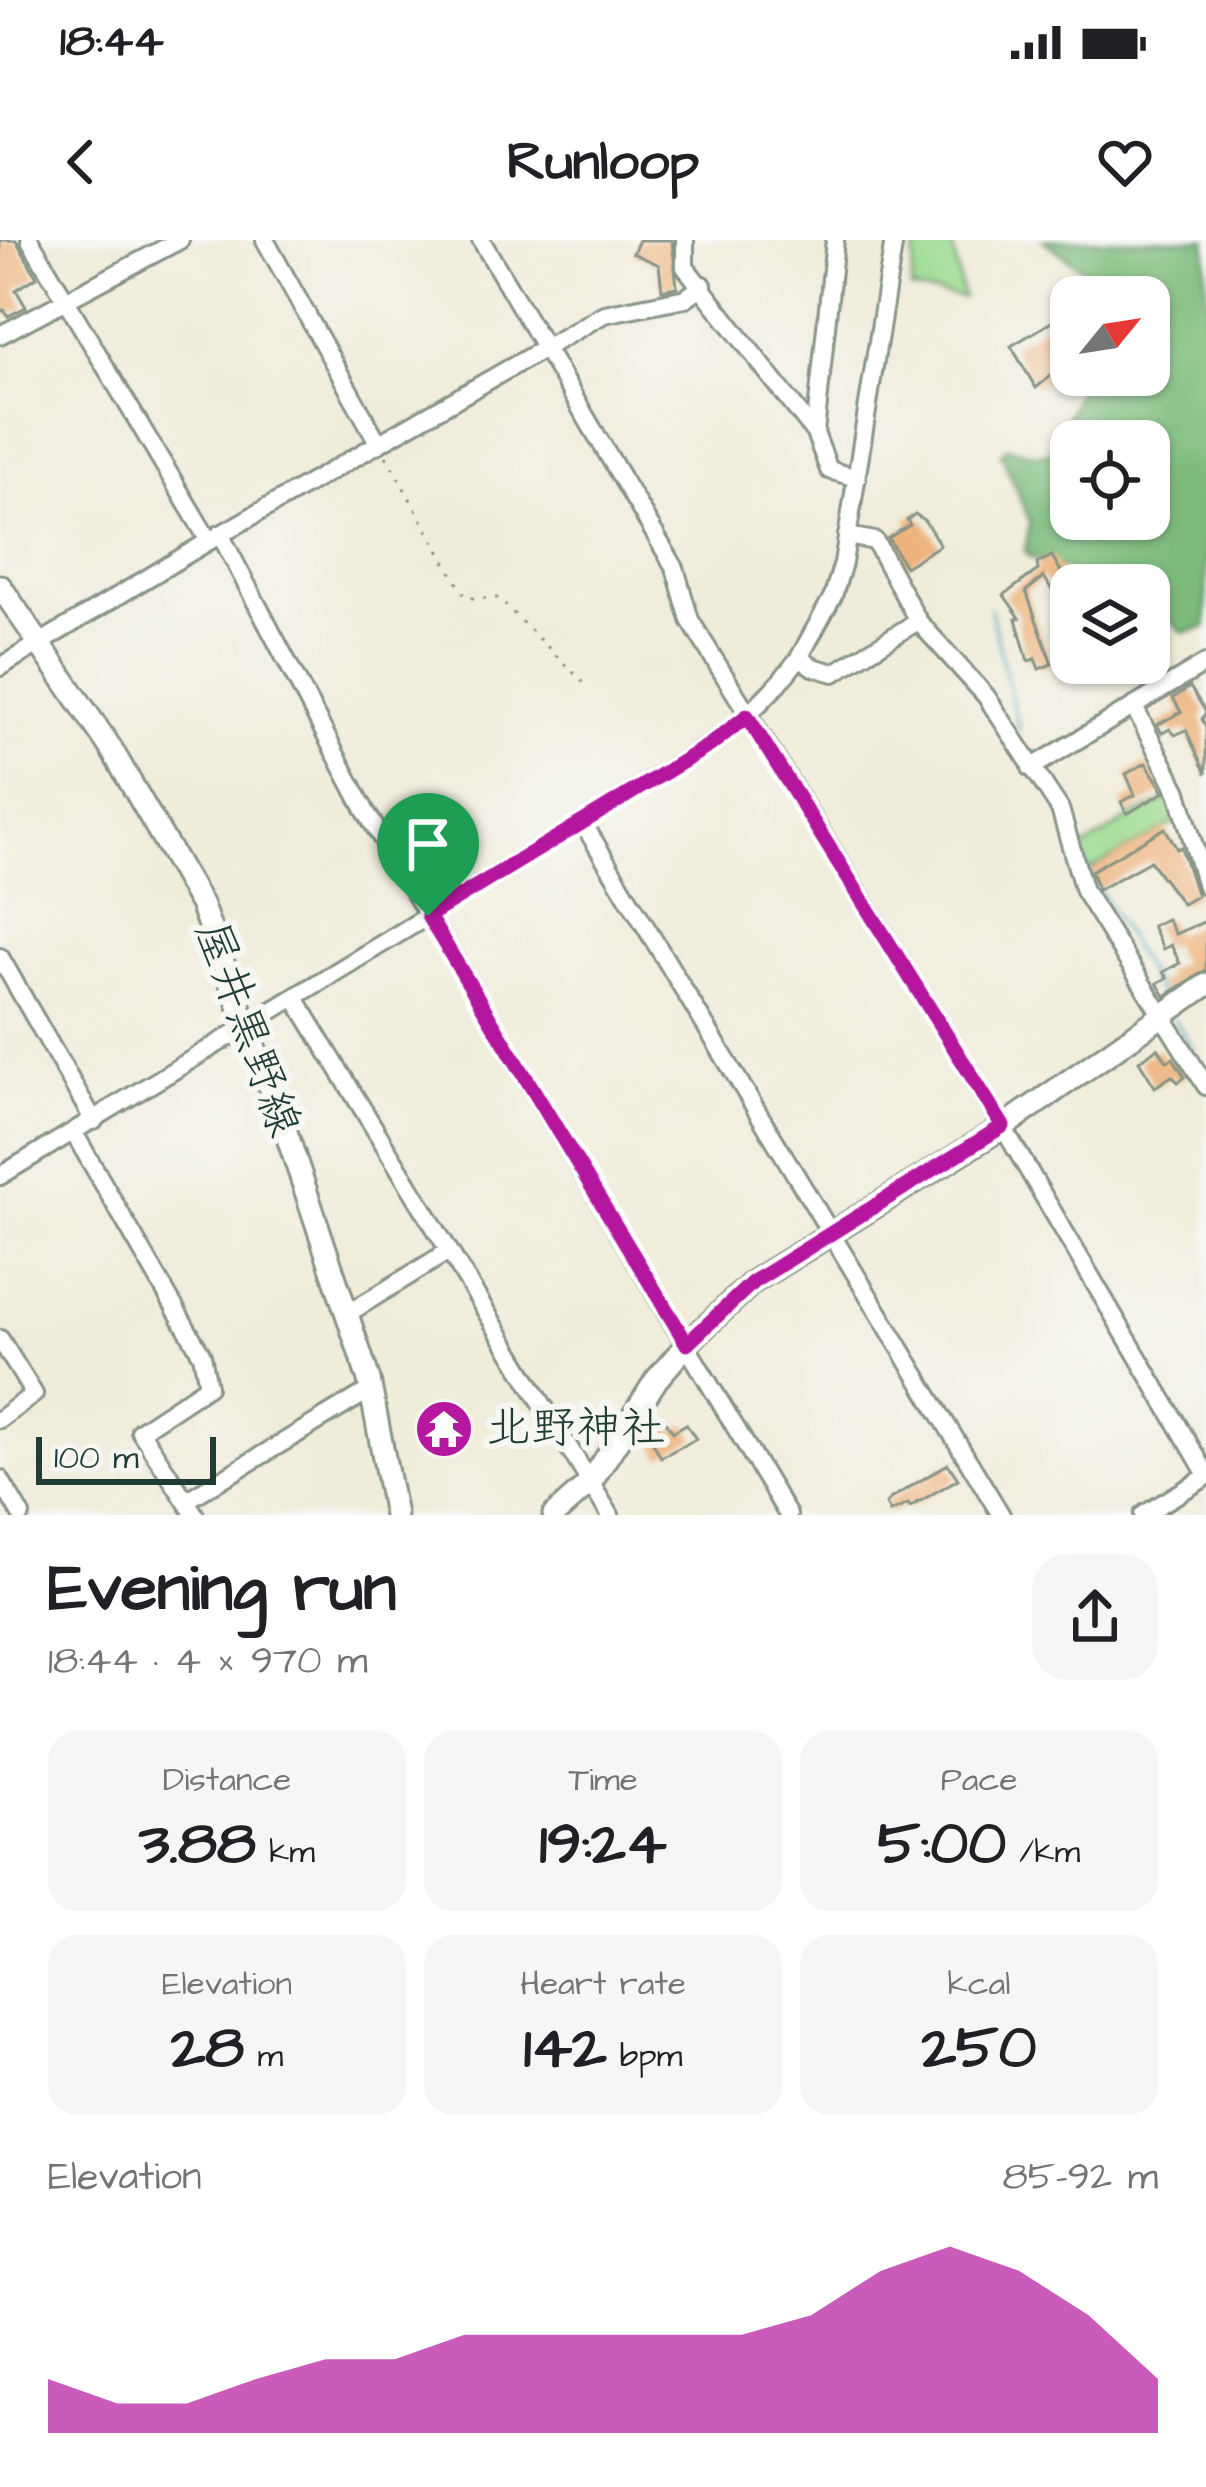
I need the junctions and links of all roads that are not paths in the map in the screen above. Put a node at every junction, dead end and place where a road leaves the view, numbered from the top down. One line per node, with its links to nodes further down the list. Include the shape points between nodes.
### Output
1 (30, 240): 9 (street)
2 (180, 240): 9 (street)
3 (265, 240): 13 (street)
4 (481, 240): 11 (street)
5 (685, 240): 8 (street, via 686,267)
6 (835, 240): 12 (street)
7 (894, 240): 14 (street)
8 (703, 285): 11 (street, via 686,298 604,314); 12 (street)
9 (65, 298): 10 (street); 16 (street)
10 (0, 335)
11 (544, 348): 13 (street); 24 (street, via 675,568 690,620)
12 (815, 433): 14 (street, via 829,470)
13 (379, 444): 16 (street)
14 (856, 478): 15 (street)
15 (847, 536): 18 (street, via 874,542); 20 (street, via 833,596)
16 (214, 538): 19 (street); 28 (street)
17 (0, 586): 19 (main road, 屋井黒野線)
18 (918, 621): 20 (street, via 834,673); 25 (street, via 986,697)
19 (40, 645): 22 (street); 33 (main road, 屋井黒野線, via 176,855)
20 (799, 658): 24 (street)
21 (1206, 663): 23 (street)
22 (0, 668)
23 (1134, 706): 25 (street); 27 (street, via 1178,792)
24 (747, 716): 26 (street); 36 (street)
25 (1031, 768): 32 (street, via 1060,809 1084,891)
26 (583, 823): 28 (street); 39 (street)
27 (1206, 886)
28 (428, 916): 31 (street); 43 (street)
29 (0, 957): 35 (street)
30 (1206, 985): 32 (main road)
31 (295, 998): 33 (street); 40 (street)
32 (1161, 1014): 34 (street); 36 (main road)
33 (247, 1026): 35 (street); 41 (main road, 屋井黒野線)
34 (1206, 1086)
35 (94, 1121): 37 (street)
36 (1003, 1126): 39 (main road); 46 (street)
37 (74, 1133): 38 (street); 49 (street, via 202,1355 208,1385 140,1431)
38 (0, 1176)
39 (830, 1232): 43 (main road, via 753,1282); 55 (street)
40 (449, 1251): 41 (street); 48 (street)
41 (347, 1314): 44 (main road, 屋井黒野線)
42 (0, 1339): 45 (street, via 34,1394)
43 (687, 1344): 48 (main road); 54 (street)
44 (370, 1390): 49 (street); 51 (main road, 屋井黒野線)
45 (0, 1419)
46 (1206, 1475): 56 (street)
47 (0, 1479): 50 (street)
48 (591, 1483): 52 (main road); 53 (street)
49 (191, 1508)
50 (21, 1515)
51 (395, 1515)
52 (554, 1515)
53 (610, 1515)
54 (788, 1515)
55 (1000, 1515)
56 (1143, 1515)

